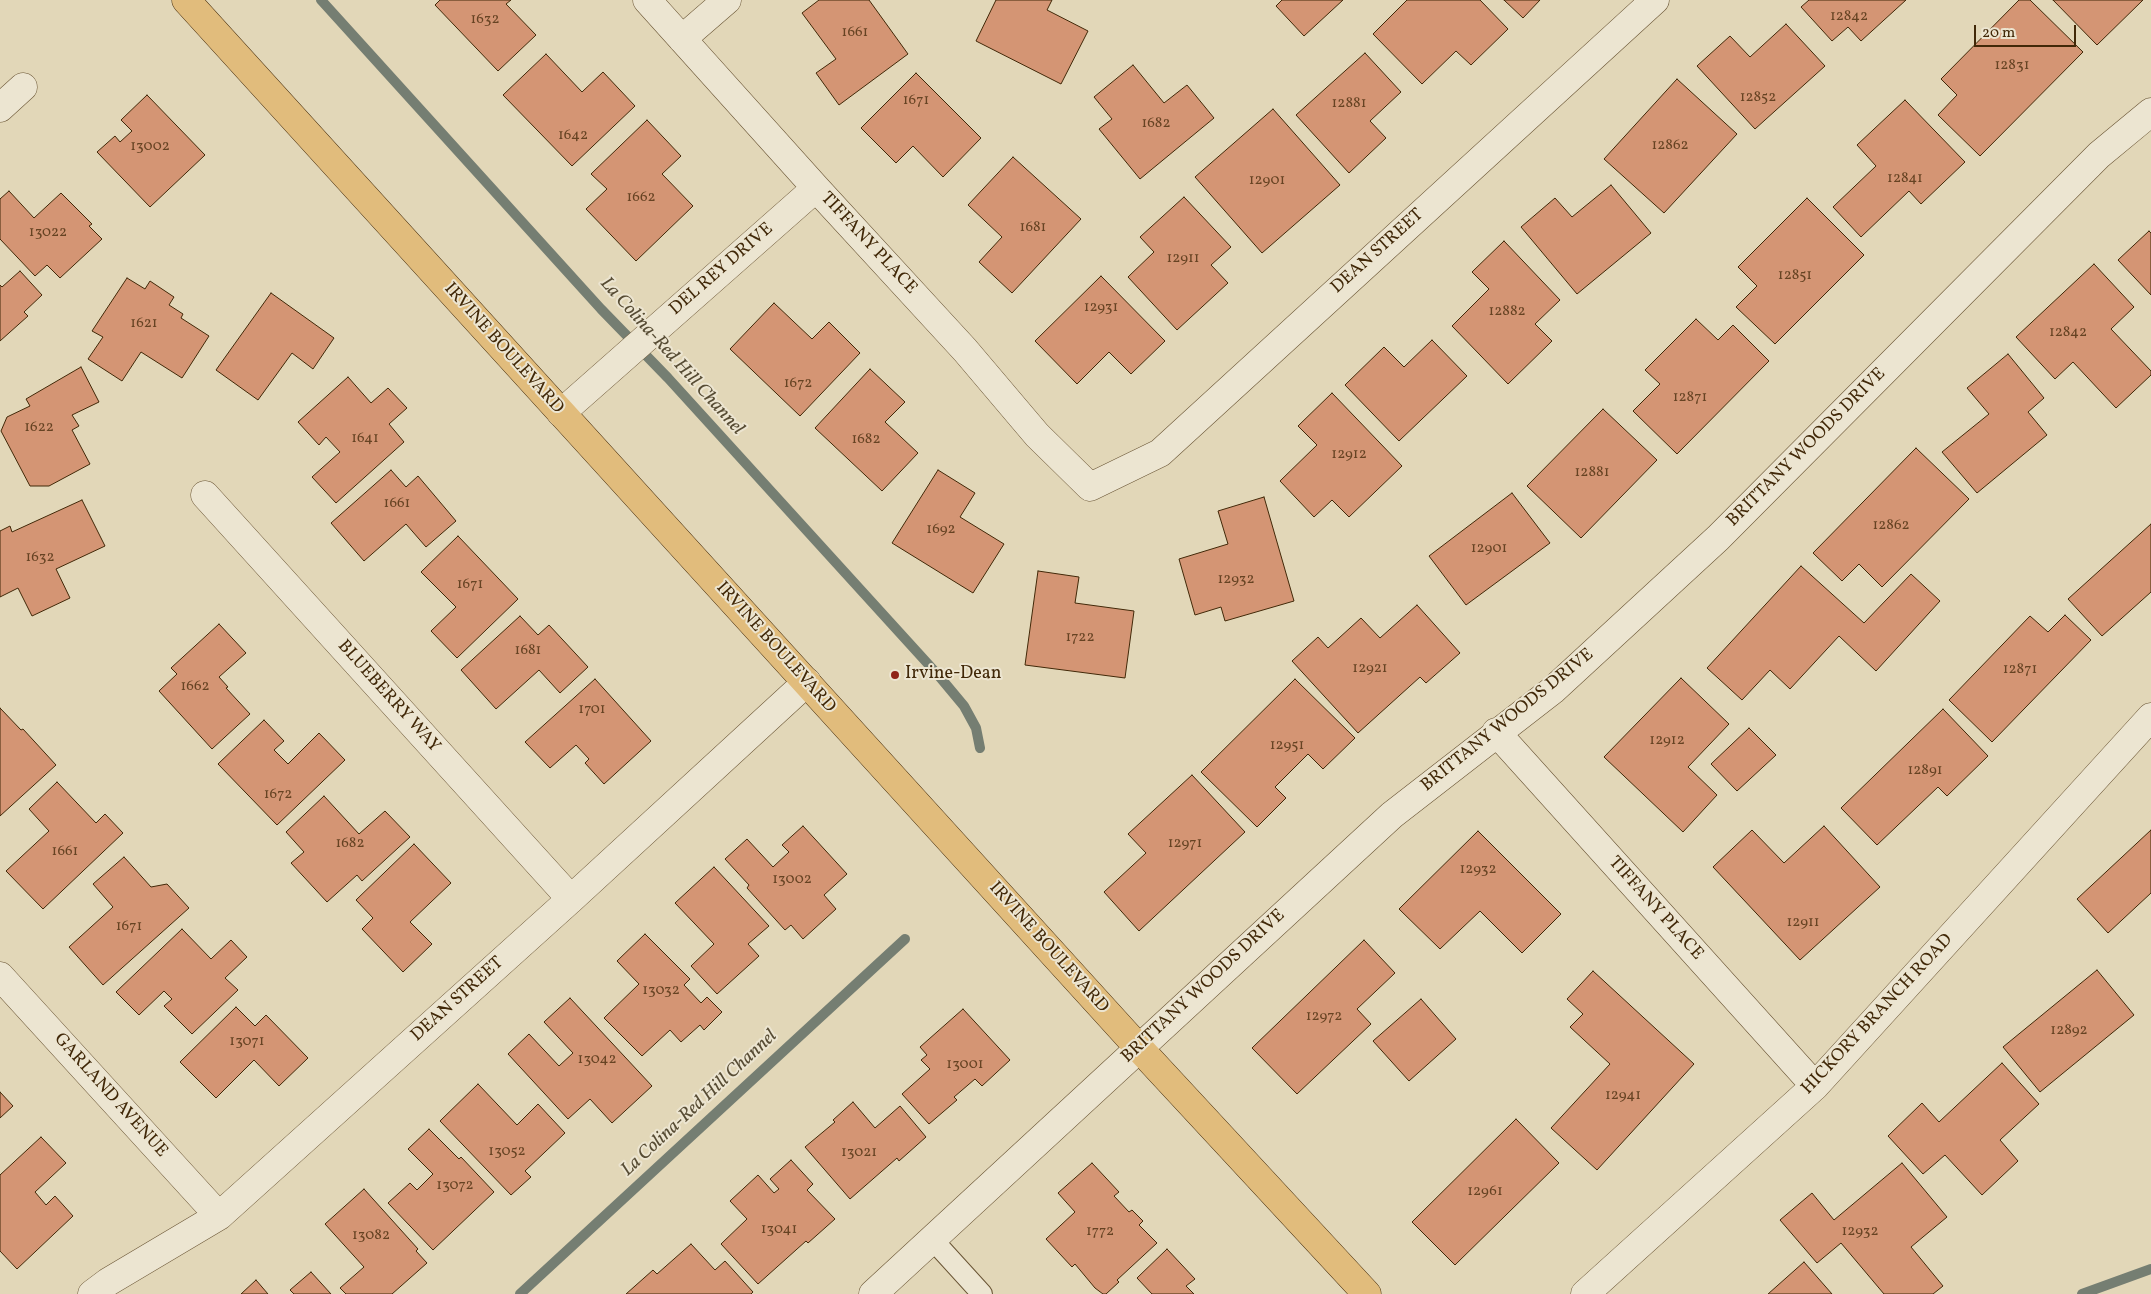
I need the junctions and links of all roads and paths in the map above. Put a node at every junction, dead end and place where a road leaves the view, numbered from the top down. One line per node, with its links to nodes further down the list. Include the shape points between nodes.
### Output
1 (186, 0): 10 (main road, IRVINE BOULEVARD)
2 (647, 0): 5 (street, TIFFANY PLACE)
3 (726, 0): 5 (street)
4 (1654, 0): 11 (street, DEAN STREET, via 1160,452)
5 (682, 39): 9 (street, TIFFANY PLACE)
6 (23, 87): 7 (street)
7 (0, 108)
8 (2151, 112): 15 (street, BRITTANY WOODS DRIVE, via 2092,162 1718,538 1552,690)
9 (816, 188): 10 (street, DEL REY DRIVE); 11 (street, TIFFANY PLACE, via 965,350 1037,435)
10 (561, 413): 13 (main road, IRVINE BOULEVARD)
11 (1090, 487)
12 (205, 495): 16 (street, BLUEBERRY WAY)
13 (807, 682): 16 (street, DEAN STREET); 18 (main road, IRVINE BOULEVARD)
14 (2151, 717): 19 (street, HICKORY BRANCH ROAD)
15 (1496, 732): 18 (street, BRITTANY WOODS DRIVE, via 1392,814); 19 (street, TIFFANY PLACE)
16 (571, 899): 20 (street, DEAN STREET)
17 (0, 976): 20 (street, GARLAND AVENUE)
18 (1138, 1048): 21 (street, BRITTANY WOODS DRIVE); 25 (main road, IRVINE BOULEVARD)
19 (1815, 1086): 26 (street, HICKORY BRANCH ROAD)
20 (219, 1216): 22 (street, DEAN STREET)
21 (932, 1239): 23 (street, BRITTANY WOODS DRIVE); 24 (lane)
22 (92, 1294)
23 (873, 1294)
24 (982, 1294)
25 (1367, 1294)
26 (1585, 1294)

